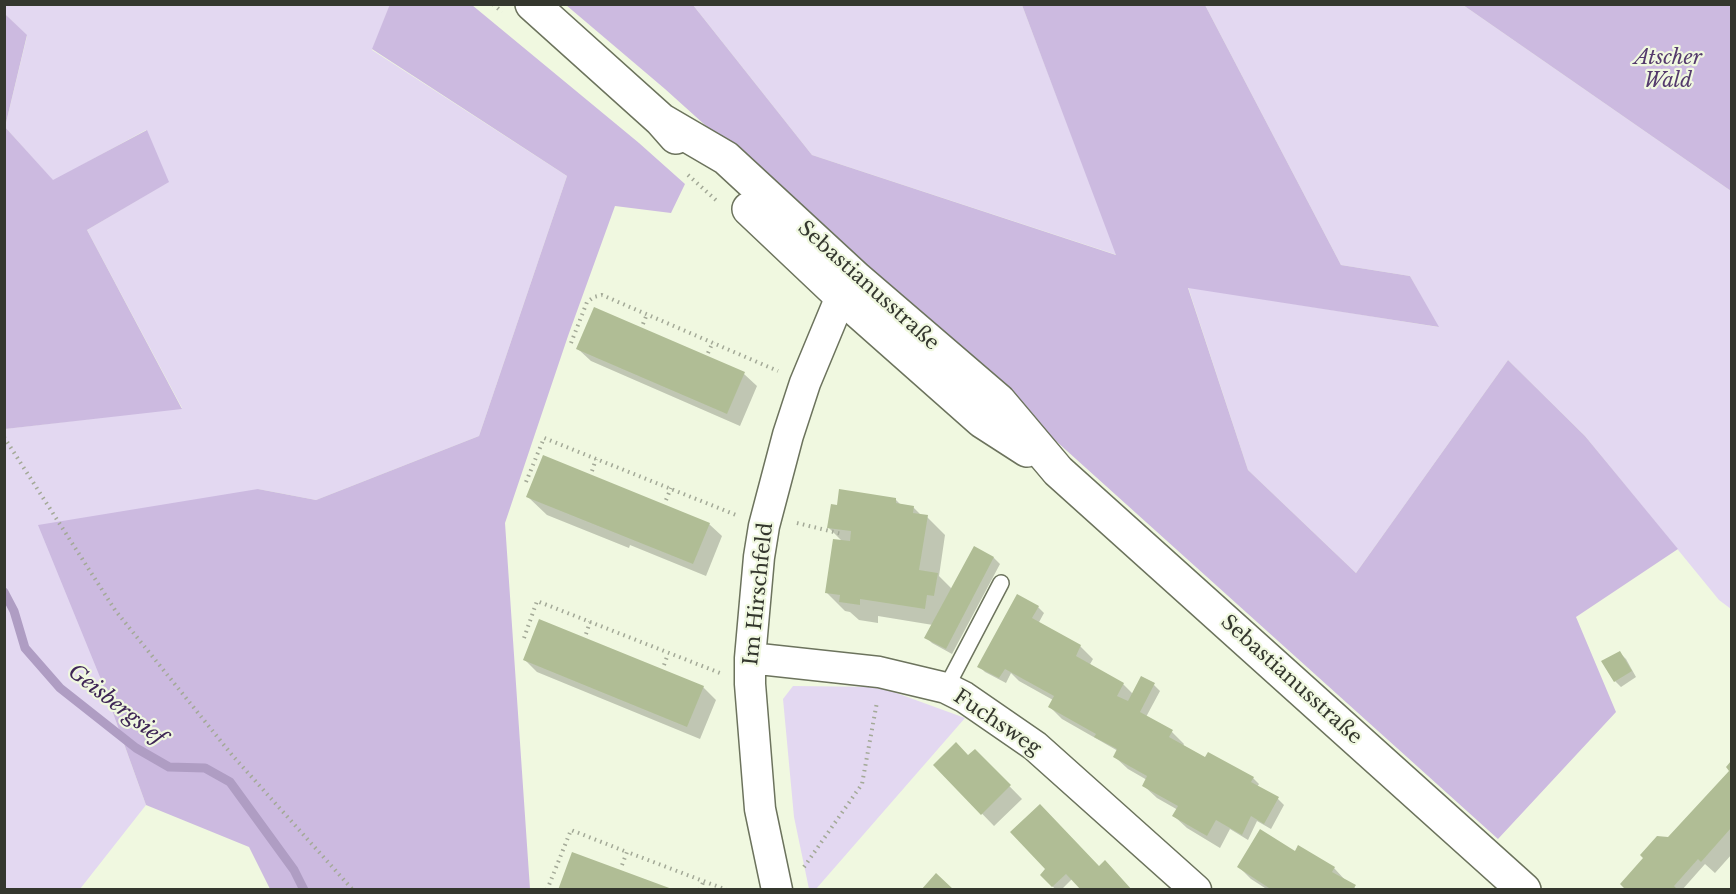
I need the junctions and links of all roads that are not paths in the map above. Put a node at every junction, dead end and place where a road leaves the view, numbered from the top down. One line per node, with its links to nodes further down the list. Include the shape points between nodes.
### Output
1 (532, 4): 2 (main road, Sebastianusstraße, via 661,120 726,158)
2 (850, 288): 4 (street, Im Hirschfeld, via 837,306 805,383 765,521 755,590); 8 (main road, Sebastianusstraße, via 999,401 1058,471)
3 (1001, 583): 5 (lane)
4 (750, 671): 5 (street, Fuchsweg, via 879,672); 6 (street, Im Hirschfeld, via 760,809)
5 (946, 688): 7 (street, Fuchsweg, via 1035,746)
6 (788, 882)
7 (1197, 890)
8 (1524, 890)

